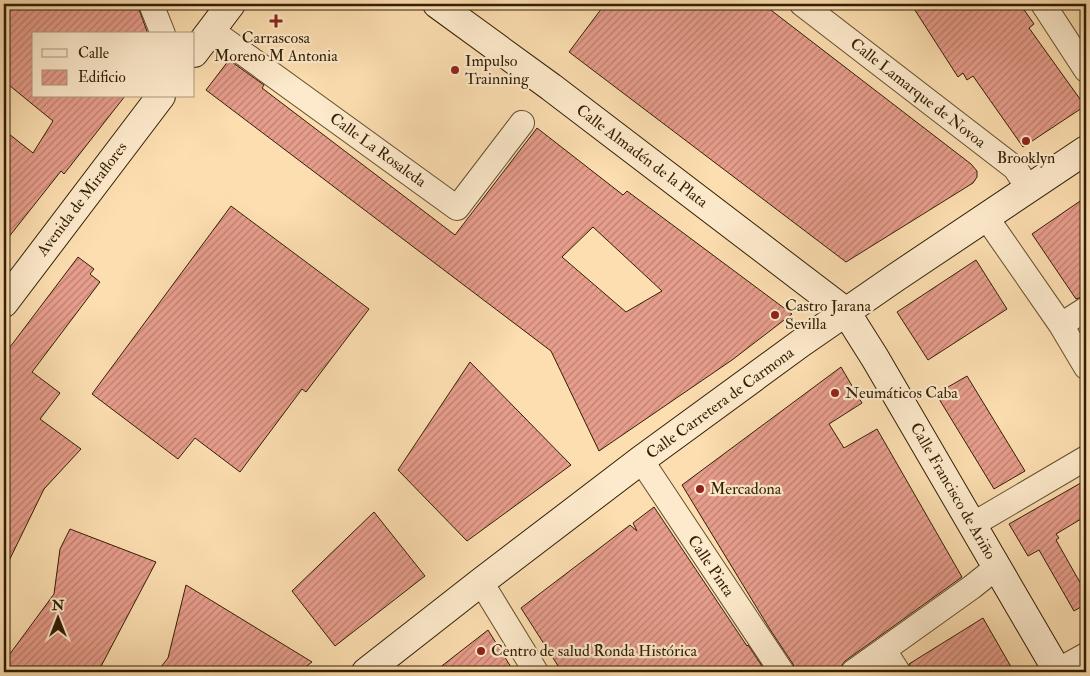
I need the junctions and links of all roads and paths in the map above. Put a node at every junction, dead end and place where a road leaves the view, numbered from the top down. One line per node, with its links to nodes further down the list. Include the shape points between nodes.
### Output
1 (151, 4): 7 (street)
2 (231, 4): 6 (main road)
3 (437, 4): 17 (main road, Calle Almadén de la Plata)
4 (802, 4): 13 (street, Calle Lamarque de Novoa, via 1015,168)
5 (1043, 4): 9 (street)
6 (211, 30): 8 (main road); 11 (street, Calle La Rosaleda, via 457,208)
7 (162, 32)
8 (195, 52)
9 (1086, 70)
10 (159, 98): 15 (main road, Avenida de Miraflores)
11 (522, 123)
12 (1086, 150): 13 (main road, Calle Carretera de Carmona)
13 (1029, 189): 14 (main road, Calle Carretera de Carmona)
14 (986, 217): 17 (main road, Calle Carretera de Carmona); 18 (street)
15 (4, 303)
16 (1086, 309): 18 (street)
17 (846, 312): 21 (main road, Calle Carretera de Carmona); 22 (main road, Calle Francisco de Ariño)
18 (1061, 326): 19 (street)
19 (1086, 367)
20 (1086, 458): 22 (street)
21 (641, 460): 24 (main road, Calle Carretera de Carmona); 29 (street, Calle Pinta)
22 (972, 525): 23 (main road, Calle Francisco de Ariño)
23 (997, 567): 25 (street); 32 (main road, Calle Francisco de Ariño)
24 (481, 582): 27 (main road, Calle Carretera de Carmona); 28 (street)
25 (884, 650): 30 (street); 31 (street)
26 (1086, 655): 32 (street)
27 (366, 672)
28 (536, 672)
29 (782, 672)
30 (853, 672)
31 (898, 672)
32 (1057, 672)

